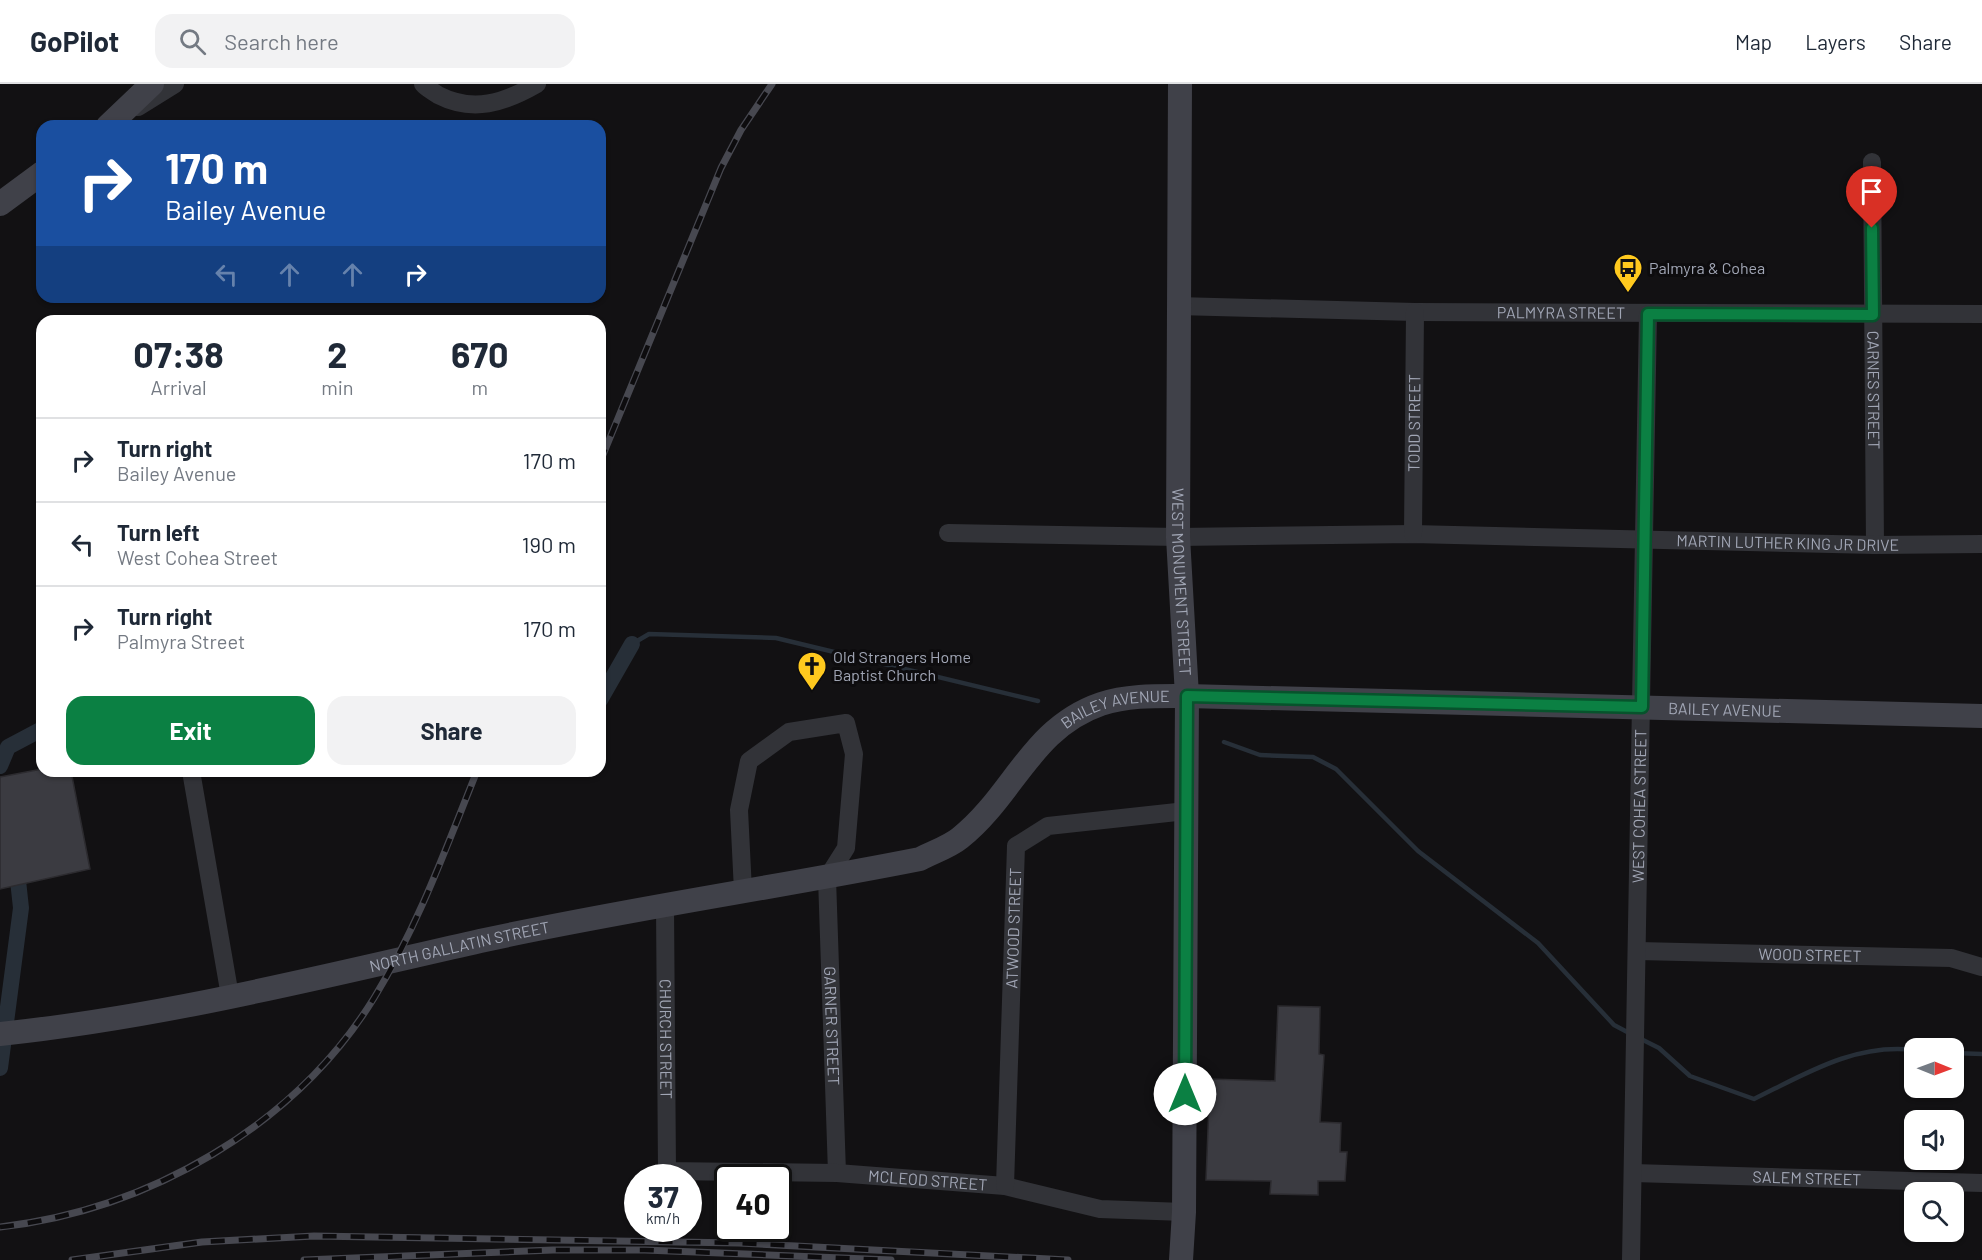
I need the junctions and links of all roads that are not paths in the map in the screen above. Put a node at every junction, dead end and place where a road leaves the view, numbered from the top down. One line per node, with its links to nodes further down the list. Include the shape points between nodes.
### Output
1 (175, 84): 7 (street)
2 (423, 84): 3 (street, via 456,104 488,105)
3 (537, 84)
4 (1180, 84): 11 (main road, WEST MONUMENT STREET)
5 (146, 89): 6 (main road)
6 (114, 120)
7 (118, 120)
8 (1872, 162): 15 (street, CARNES STREET)
9 (36, 177): 10 (main road)
10 (0, 204)
11 (1177, 306): 12 (street, PALMYRA STREET); 18 (main road, WEST MONUMENT STREET)
12 (1415, 312): 13 (street, PALMYRA STREET); 17 (street, TODD STREET)
13 (1648, 314): 15 (street, PALMYRA STREET); 19 (street, WEST COHEA STREET)
14 (1982, 314): 15 (street, PALMYRA STREET)
15 (1873, 315): 20 (street, CARNES STREET)
16 (948, 533): 18 (street, MARTIN LUTHER KING JR DRIVE)
17 (1413, 534): 18 (street, MARTIN LUTHER KING JR DRIVE); 19 (street, MARTIN LUTHER KING JR DRIVE)
18 (1178, 537): 22 (main road, WEST MONUMENT STREET)
19 (1645, 539): 20 (street, MARTIN LUTHER KING JR DRIVE); 23 (street, WEST COHEA STREET)
20 (1875, 544): 21 (street, MARTIN LUTHER KING JR DRIVE)
21 (1982, 544)
22 (1187, 696): 23 (main road, BAILEY AVENUE); 26 (main road, WEST MONUMENT STREET); 27 (main road, BAILEY AVENUE, via 1133,697 1101,704 1077,715 1042,742 1002,794 959,839)
23 (1642, 707): 24 (main road, BAILEY AVENUE); 31 (street, WEST COHEA STREET)
24 (1982, 716)
25 (192, 777): 33 (street)
26 (1186, 811): 40 (street, ATWOOD STREET, via 1048,826 1016,846); 41 (main road, WEST MONUMENT STREET)
27 (920, 859): 28 (main road, NORTH GALLATIN STREET)
28 (827, 878): 29 (main road, NORTH GALLATIN STREET); 29 (street, via 846,848 854,754 846,723 789,732 749,761 739,810); 37 (street, GARNER STREET)
29 (743, 891): 30 (main road, NORTH GALLATIN STREET)
30 (665, 907): 33 (main road, NORTH GALLATIN STREET, via 483,941 302,984); 35 (street, CHURCH STREET)
31 (1638, 951): 32 (street, WOOD STREET, via 1951,958); 38 (street, WEST COHEA STREET)
32 (1982, 967)
33 (230, 996): 34 (main road, NORTH GALLATIN STREET)
34 (0, 1034)
35 (667, 1164)
36 (702, 1171): 37 (street, MCLEOD STREET)
37 (837, 1173): 40 (street, MCLEOD STREET)
38 (1633, 1173): 39 (street, SALEM STREET); 43 (street, WEST COHEA STREET)
39 (1982, 1183)
40 (1005, 1186): 41 (street, MCLEOD STREET, via 1100,1209)
41 (1184, 1212): 42 (main road, WEST MONUMENT STREET)
42 (1181, 1260)
43 (1631, 1260)

